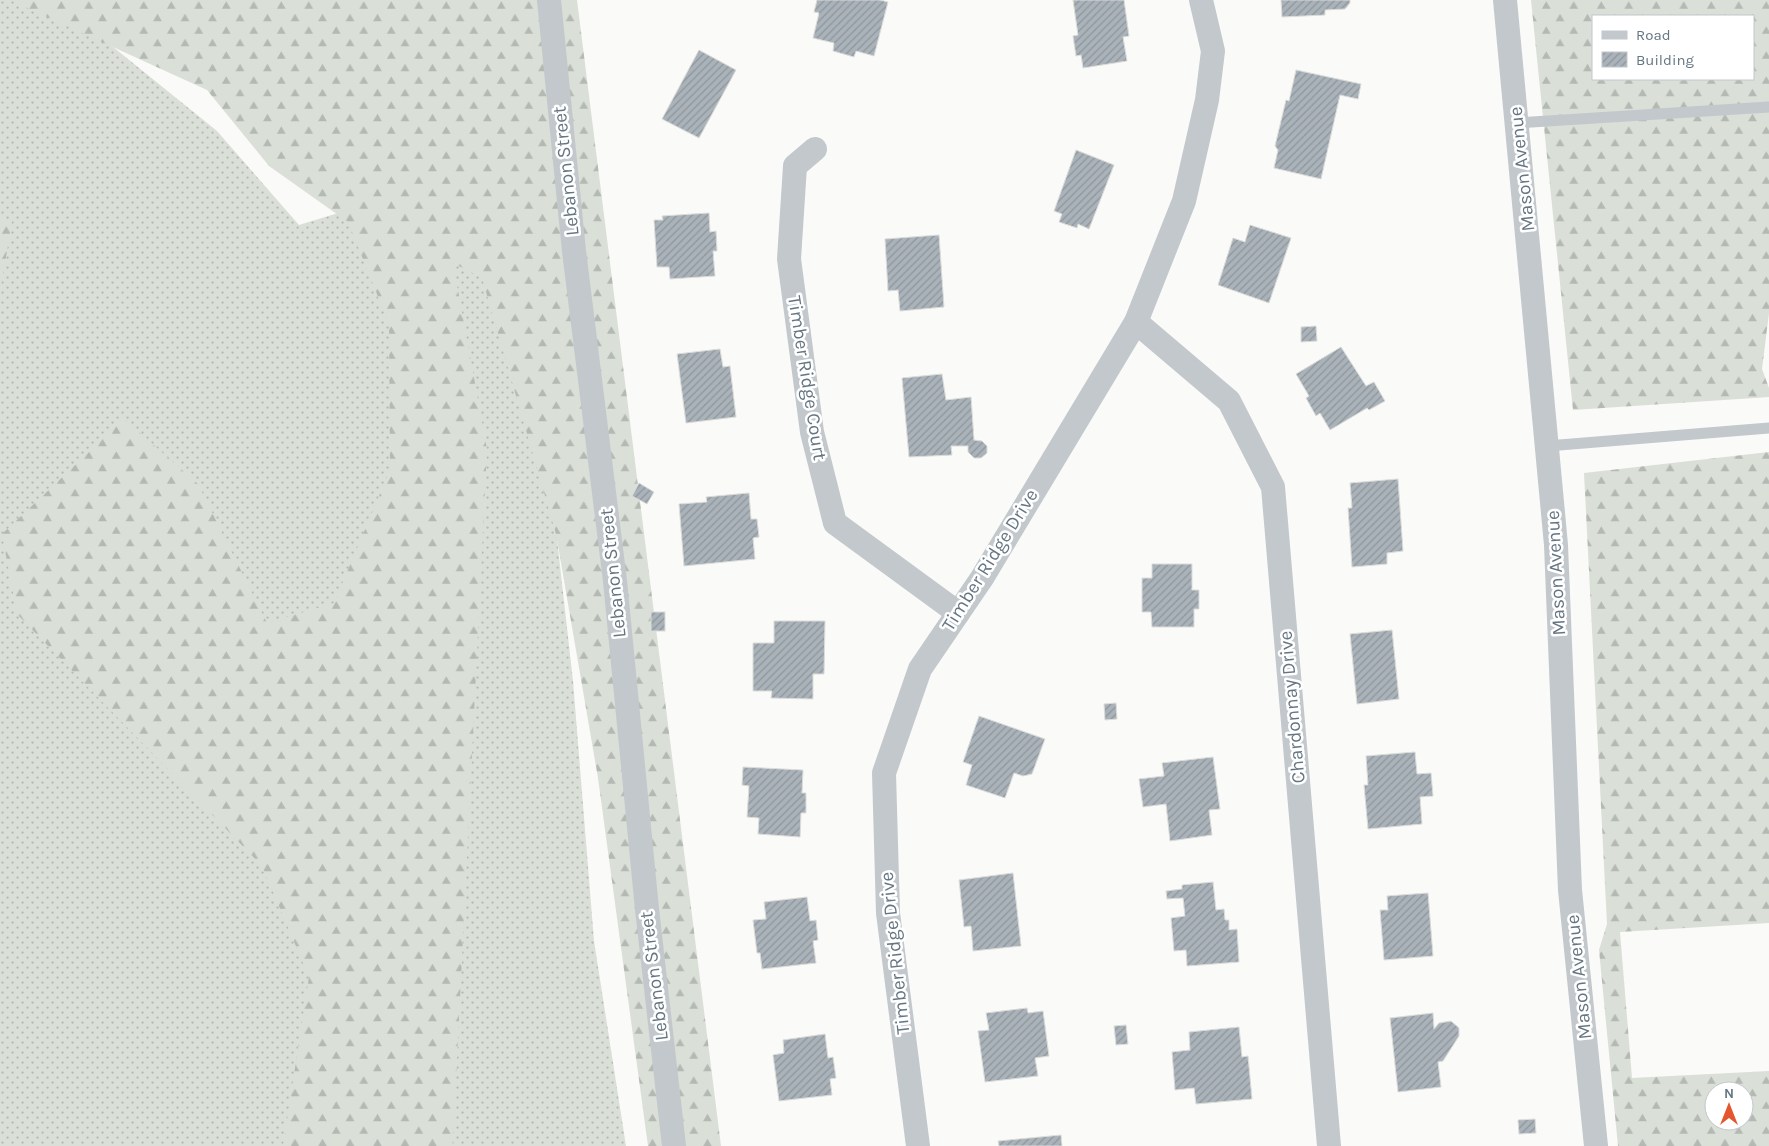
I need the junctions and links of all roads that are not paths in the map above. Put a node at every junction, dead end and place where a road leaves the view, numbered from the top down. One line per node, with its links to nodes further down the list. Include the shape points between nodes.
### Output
1 (549, 0): 11 (street, Lebanon Street, via 574,250 615,580 646,909)
2 (1201, 0): 7 (street, Timber Ridge Drive, via 1214,51 1208,100 1184,201)
3 (1505, 0): 5 (street, Mason Avenue)
4 (1769, 107): 5 (lane)
5 (1517, 123): 9 (street, Mason Avenue)
6 (815, 149): 10 (street, Timber Ridge Court, via 795,166 789,260 812,432 835,523)
7 (1136, 322): 10 (street, Timber Ridge Drive); 13 (street, Chardonnay Drive, via 1229,401 1273,487)
8 (1769, 428): 9 (lane)
9 (1547, 446): 14 (street, Mason Avenue, via 1556,545 1570,890)
10 (958, 613): 12 (street, Timber Ridge Drive, via 920,668 884,773 888,913)
11 (674, 1146)
12 (918, 1146)
13 (1329, 1146)
14 (1596, 1146)

